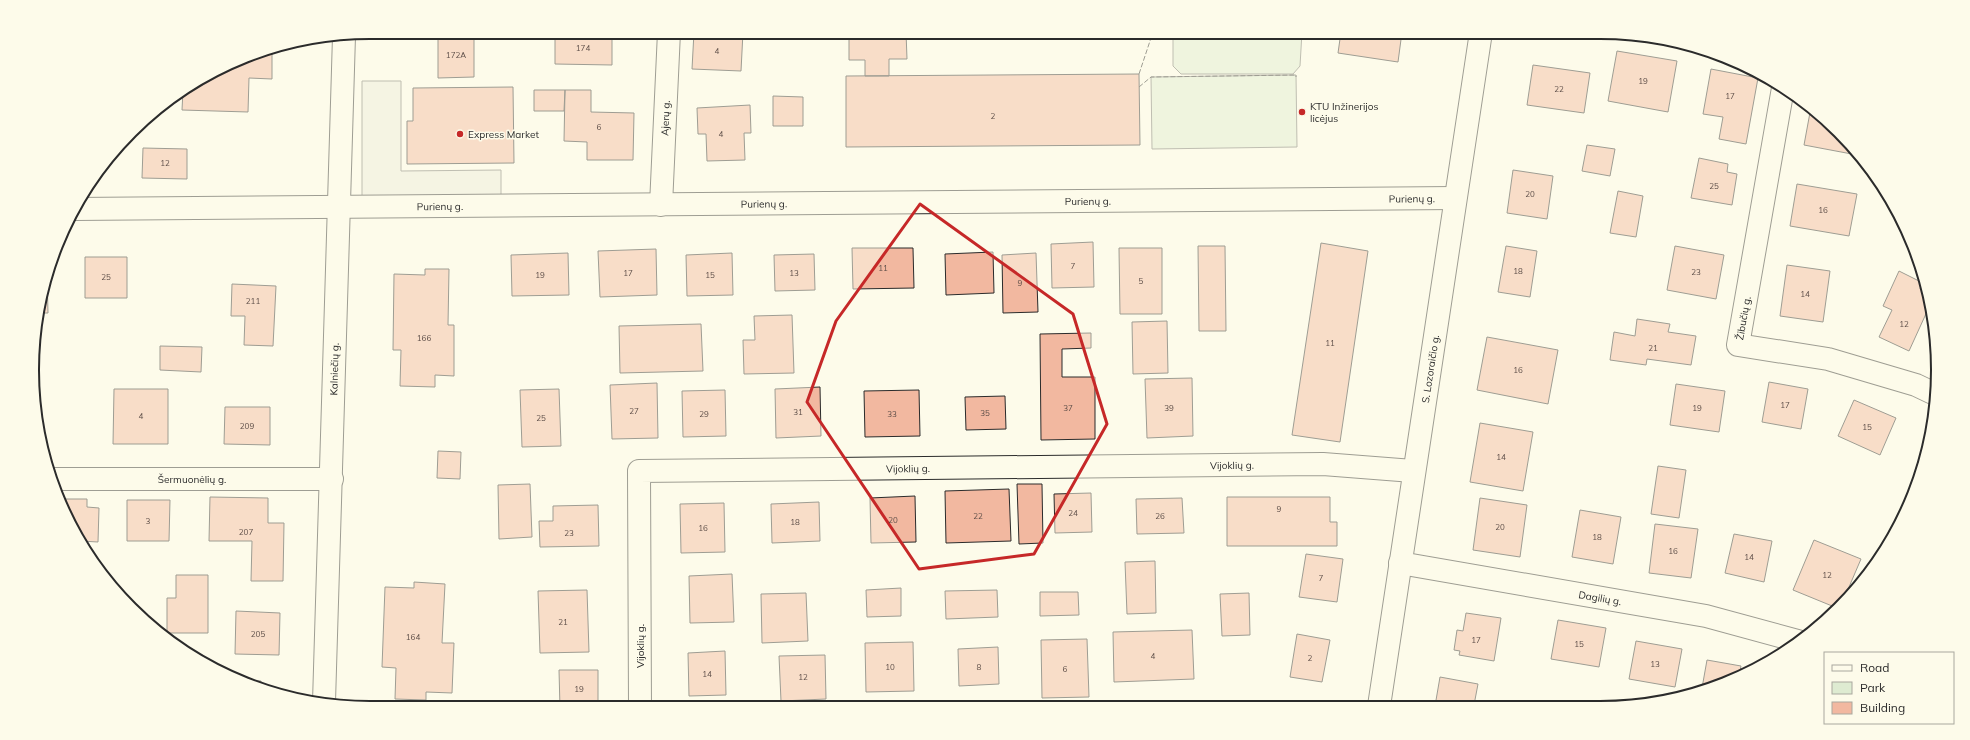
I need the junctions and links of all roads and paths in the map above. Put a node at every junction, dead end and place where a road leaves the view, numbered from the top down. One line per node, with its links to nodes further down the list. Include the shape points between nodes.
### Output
1 (669, 39): 6 (street, Ajerų g.)
2 (1480, 39): 5 (street, S. Lozoraičio g.)
3 (344, 40): 7 (street, Kalniečių g.)
4 (1782, 94): 9 (street, Žibučių g., via 1738,345 1828,358)
5 (1455, 198): 6 (street, Purienų g.); 10 (street, S. Lozoraičio g.)
6 (661, 204): 7 (street, Purienų g.)
7 (339, 207): 8 (street, Purienų g.); 12 (street, Kalniečių g.)
8 (81, 209)
9 (1930, 392)
10 (1413, 471): 13 (street, S. Lozoraičio g.); 16 (street, Vijoklių g., via 1323,464 639,471)
11 (58, 479): 12 (street, Šermuonėlių g.)
12 (332, 479): 15 (street, Kalniečių g.)
13 (1400, 563): 14 (street, Dagilių g., via 1706,616); 17 (street, S. Lozoraičio g.)
14 (1792, 639)
15 (324, 698)
16 (640, 701)
17 (1380, 701)

